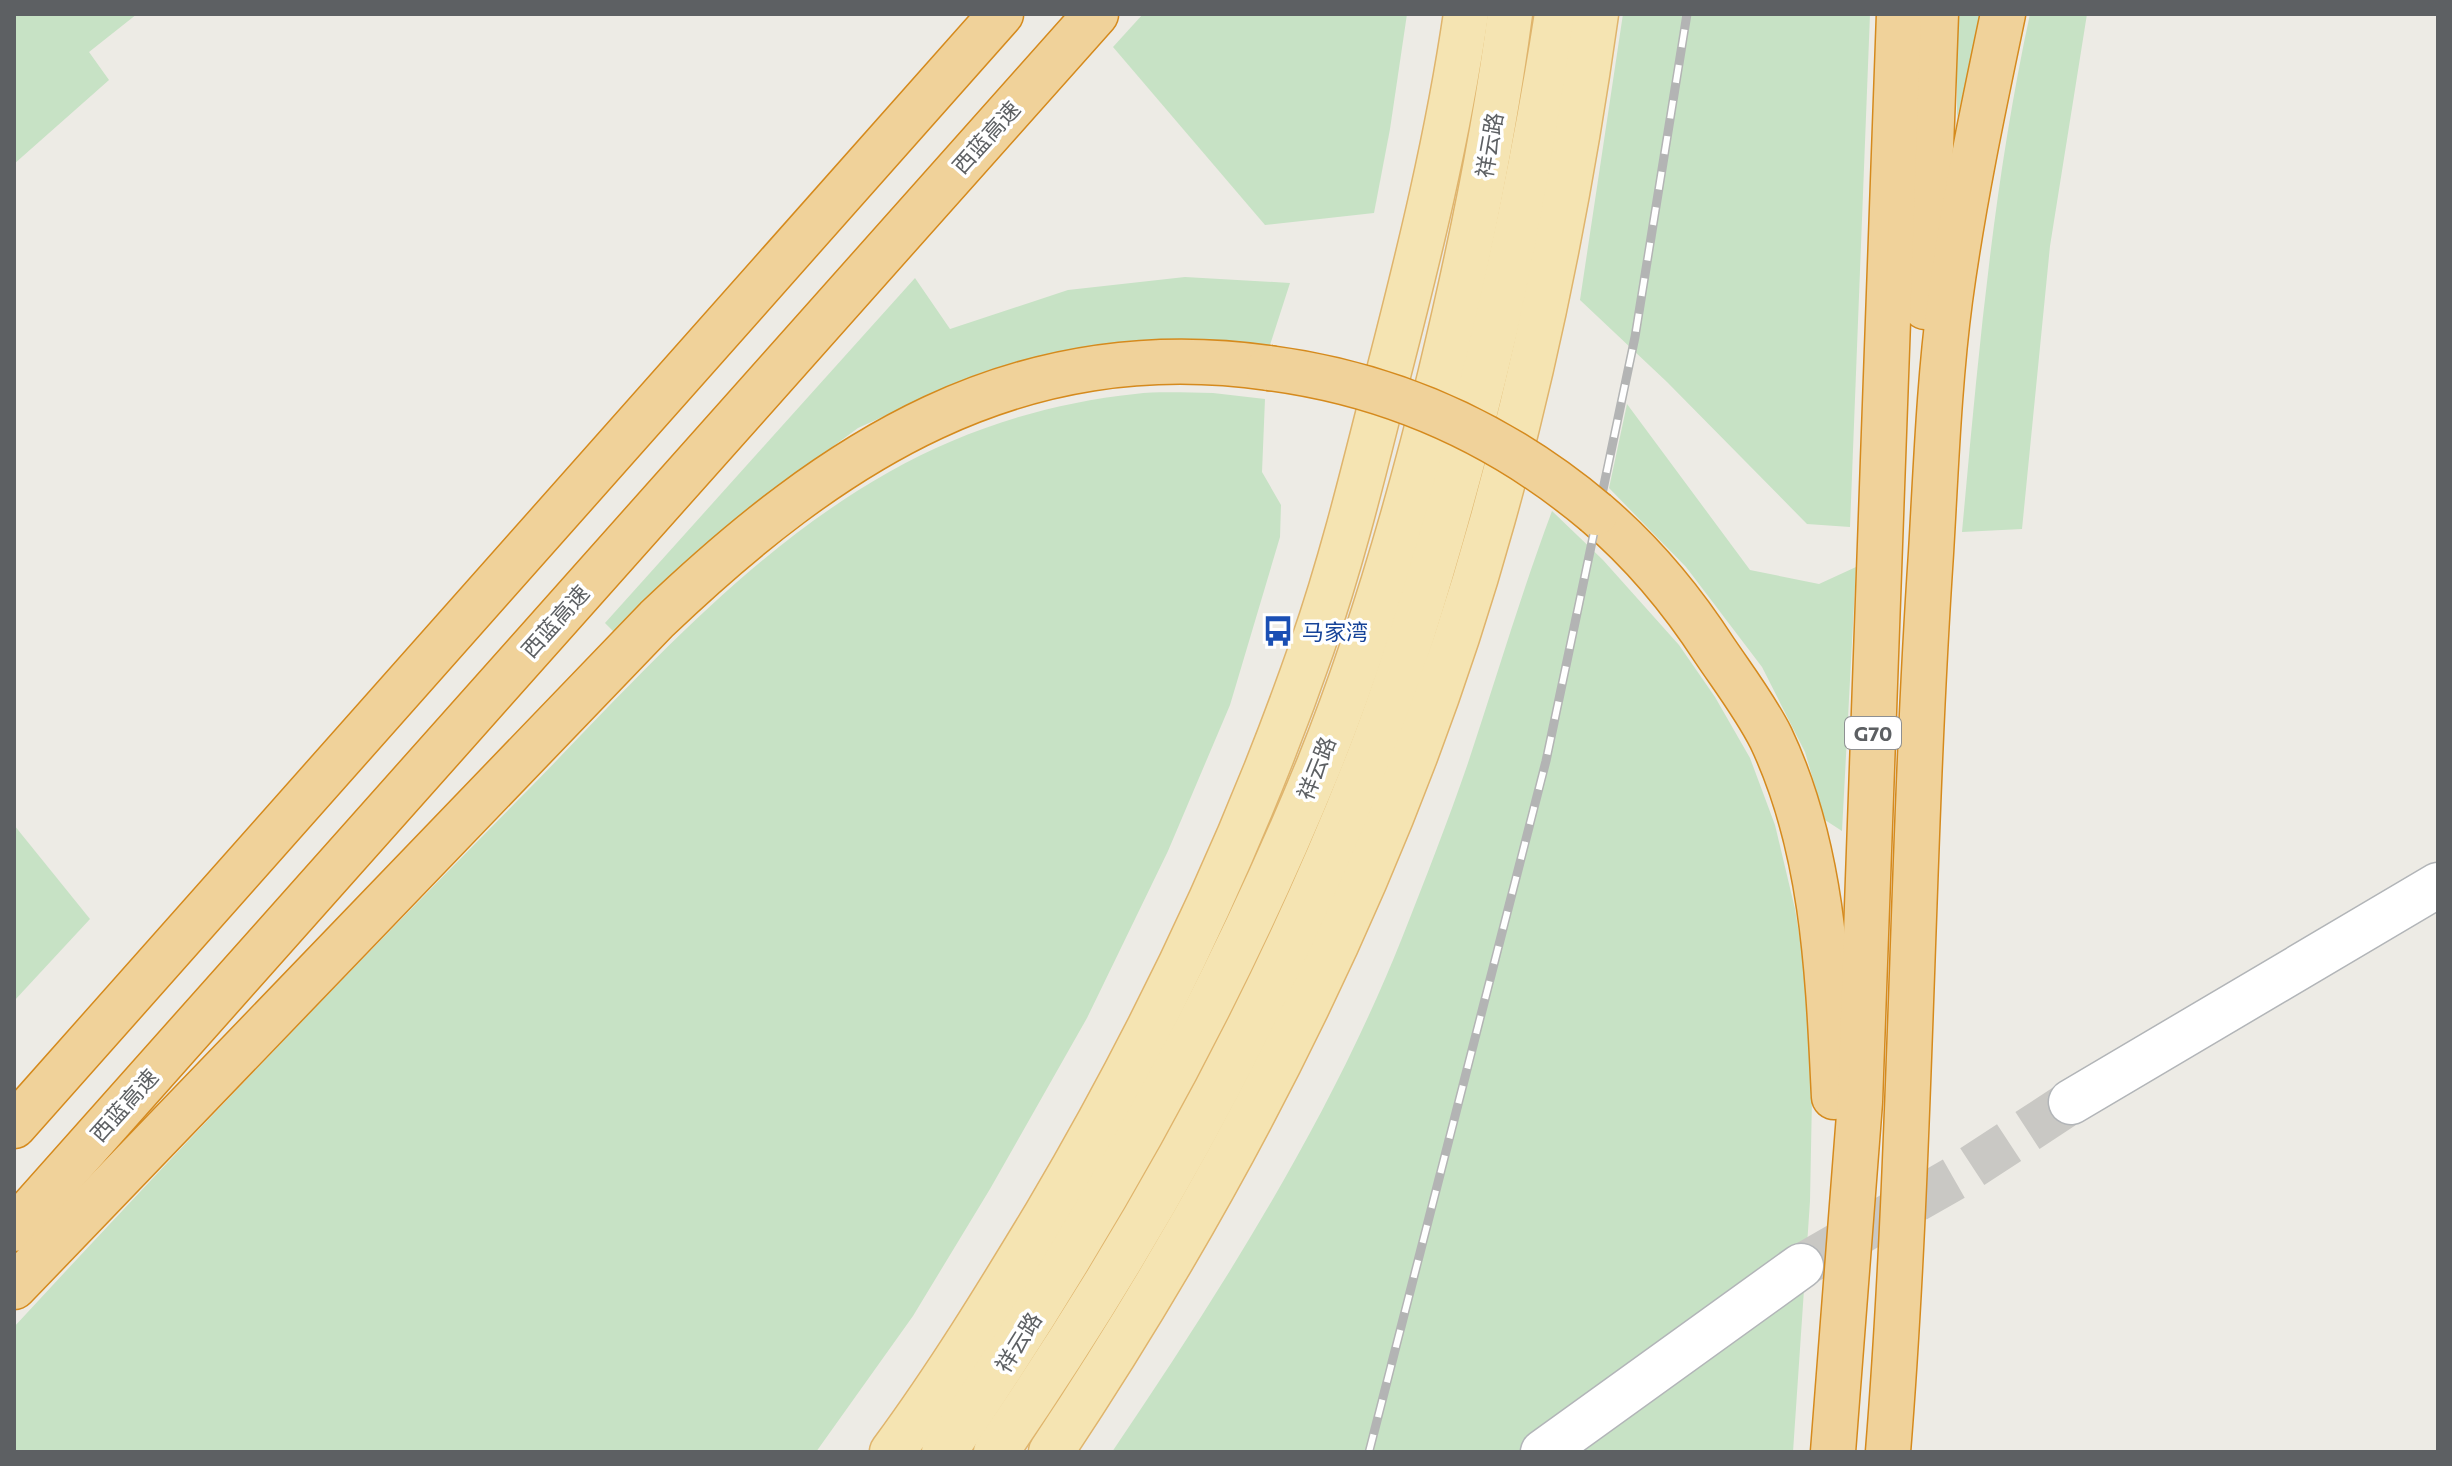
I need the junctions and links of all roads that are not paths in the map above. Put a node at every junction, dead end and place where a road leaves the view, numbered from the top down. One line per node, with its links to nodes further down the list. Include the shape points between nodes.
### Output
1 (1001, 14): 13 (highway)
2 (1096, 14): 14 (highway, 西蓝高速)
3 (1466, 14): 18 (main road, via 1432,204 1345,541 1250,812 1165,1000 1115,1095 962,1353)
4 (1510, 14): 19 (main road, 祥云路, via 1483,183 1423,446 1396,543 1320,763 1235,954 1128,1161)
5 (1557, 14): 20 (main road, 祥云路, via 1532,168 1485,377 1427,588 1375,741 1298,923 1188,1143 1089,1311)
6 (1596, 14): 21 (main road, via 1551,282 1493,519 1461,624 1386,827 1342,932 1244,1134 1143,1310)
7 (1899, 14): 17 (highway, G70, via 1860,1102)
8 (1936, 14): 10 (highway, via 1924,323)
9 (2003, 14): 10 (highway, G70, via 1950,302)
10 (1925, 637): 24 (highway, G70)
11 (2438, 885): 12 (street)
12 (2071, 1102)
13 (14, 1126)
14 (14, 1229)
15 (1801, 1266): 22 (street)
16 (14, 1287): 17 (highway, bridge, via 627,649 731,550 801,495 890,438 1014,386 1098,368 1211,364 1324,377 1390,394 1498,444 1596,513 1658,575 1707,638 1771,737 1800,816 1819,895 1828,979)
17 (1841, 1335): 23 (highway, G70)
18 (892, 1452)
19 (944, 1452)
20 (996, 1452)
21 (1051, 1452)
22 (1543, 1452)
23 (1833, 1452)
24 (1888, 1452)

